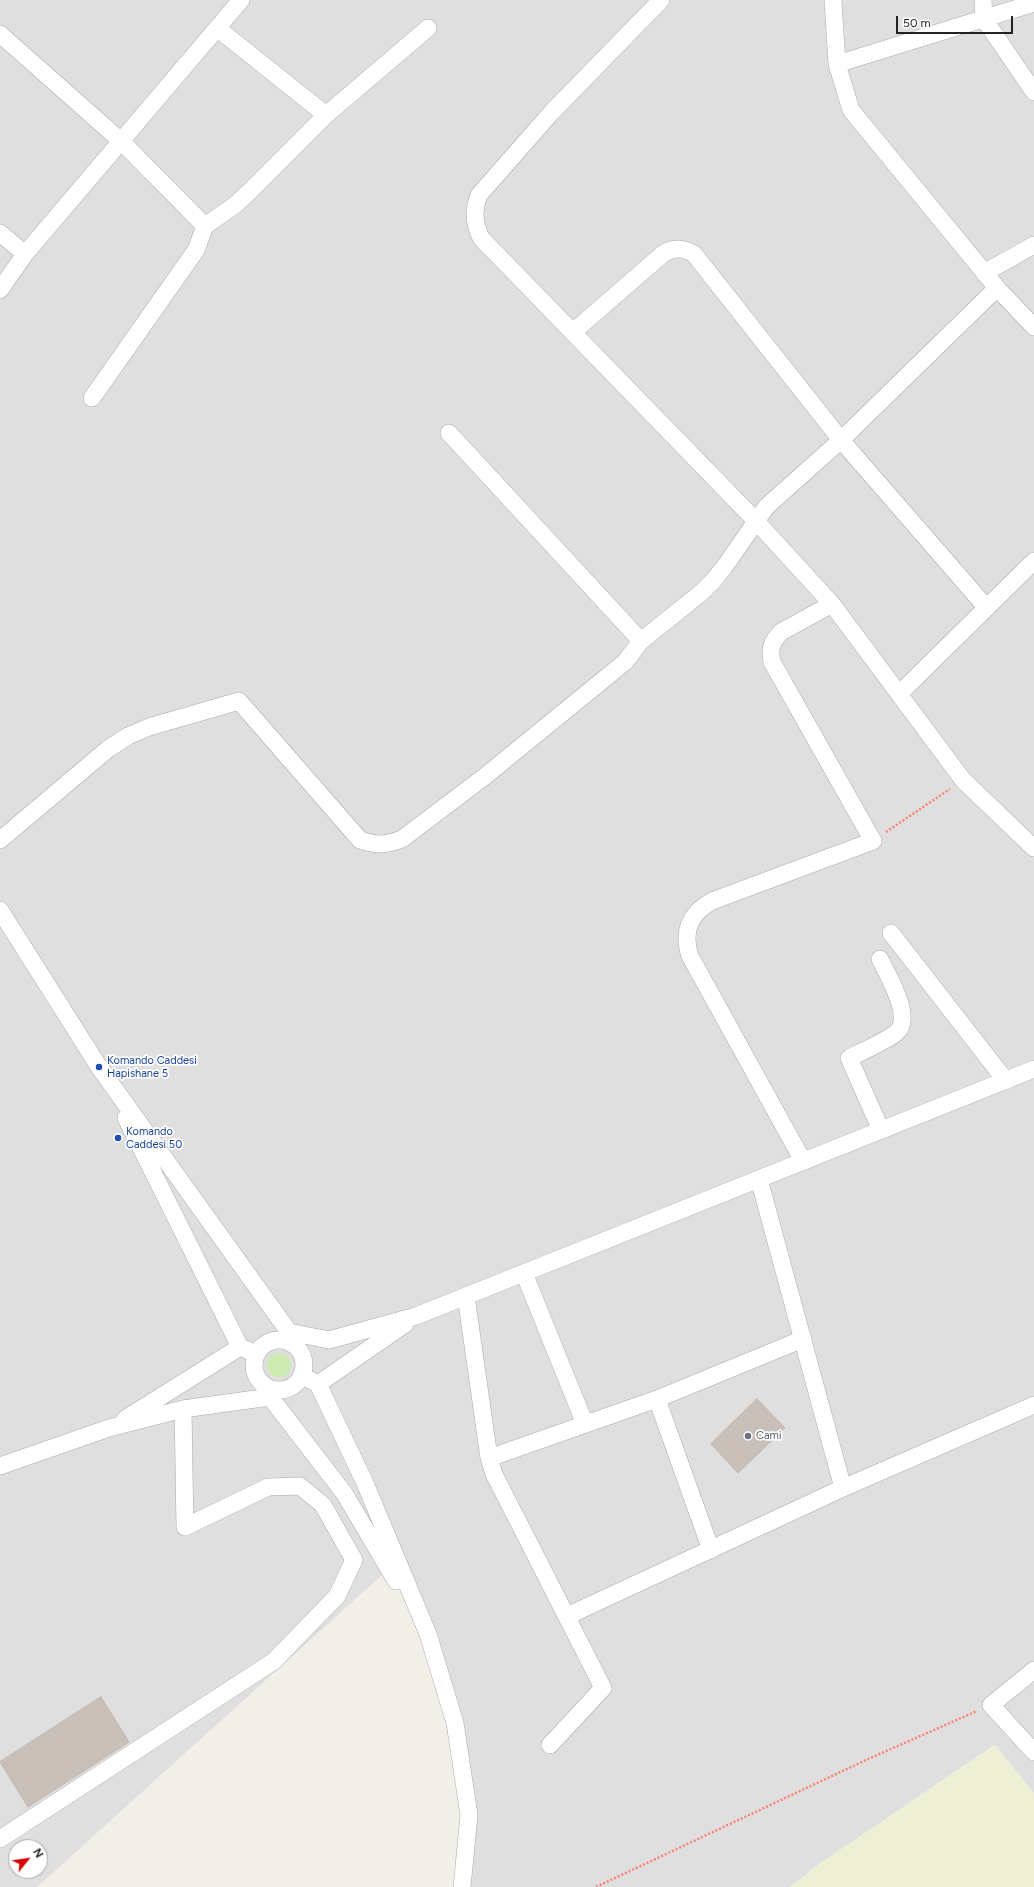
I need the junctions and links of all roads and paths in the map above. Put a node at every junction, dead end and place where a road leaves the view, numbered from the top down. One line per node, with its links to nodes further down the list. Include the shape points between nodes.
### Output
1 (241, 0): 7 (street)
2 (661, 0): 22 (street, via 551,113 479,195 475,206 476,228 481,238)
3 (833, 0): 10 (street)
4 (983, 0): 6 (street)
5 (1034, 3): 6 (street)
6 (984, 18): 10 (street); 11 (street)
7 (217, 28): 12 (street); 13 (street)
8 (428, 28): 12 (street)
9 (0, 34): 13 (street)
10 (837, 64): 18 (street, via 850,110)
11 (1034, 92)
12 (326, 115): 14 (street, via 248,193)
13 (122, 142): 14 (street); 17 (street)
14 (205, 226): 23 (street, via 196,250)
15 (0, 233): 17 (street)
16 (1034, 245): 18 (street)
17 (24, 254): 20 (street)
18 (984, 272): 19 (street)
19 (997, 288): 21 (street); 25 (street)
20 (0, 290)
21 (1034, 327)
22 (573, 332): 25 (street, via 664,253 671,249 686,250 694,254); 26 (street)
23 (92, 398)
24 (449, 433): 30 (street)
25 (841, 440): 26 (street, via 766,507); 29 (street)
26 (756, 521): 28 (street); 30 (street, via 725,566 702,592)
27 (1034, 561): 29 (street)
28 (832, 604): 31 (street); 36 (street, via 781,632 771,645 770,654 772,662)
29 (986, 607): 31 (street)
30 (641, 641): 33 (street, via 625,662 484,777 402,839 387,844 360,840 239,701 149,727 128,736 108,749)
31 (899, 694): 32 (street)
32 (963, 780): 36 (path); 37 (street)
33 (24, 818): 34 (street); 35 (street)
34 (0, 824)
35 (0, 840)
36 (873, 841): 45 (street, via 712,901 694,915 686,933 686,946 690,956)
37 (1034, 848)
38 (0, 910): 41 (street)
39 (891, 933): 43 (street)
40 (880, 959): 44 (street, via 901,1006 902,1021 896,1033 849,1058)
41 (99, 1067): 50 (street); 52 (street)
42 (1034, 1070): 43 (street)
43 (1006, 1081): 44 (street)
44 (881, 1130): 45 (street)
45 (803, 1161): 46 (street)
46 (759, 1179): 47 (street); 51 (street)
47 (524, 1273): 48 (street); 60 (street)
48 (466, 1296): 49 (street); 62 (street)
49 (416, 1316): 50 (street, via 329,1340); 55 (street)
50 (290, 1337): 53 (street, via 268,1343); 54 (street, via 304,1360)
51 (803, 1339): 57 (street); 64 (street)
52 (240, 1346): 53 (street); 61 (street)
53 (257, 1354): 56 (street, via 255,1369 258,1377)
54 (302, 1376): 55 (street); 56 (street, via 291,1387)
55 (318, 1384): 67 (street, via 365,1483)
56 (272, 1393): 59 (street); 67 (street, via 344,1493)
57 (657, 1398): 60 (street); 65 (street)
58 (1034, 1405): 64 (street)
59 (183, 1409): 61 (street); 72 (street, via 185,1527 268,1487 300,1486 323,1505 354,1560 337,1596 274,1661)
60 (585, 1424): 62 (street)
61 (109, 1428): 63 (street)
62 (489, 1458): 66 (street, via 494,1474)
63 (0, 1466)
64 (844, 1488): 65 (street)
65 (711, 1550): 66 (street)
66 (567, 1616): 70 (street, via 603,1688)
67 (428, 1634): 73 (street, via 455,1723 469,1815)
68 (1034, 1670): 69 (street)
69 (991, 1705): 71 (street); 74 (path, via 866,1760)
70 (550, 1745)
71 (1034, 1752)
72 (0, 1839)
73 (462, 1887)
74 (596, 1887)

